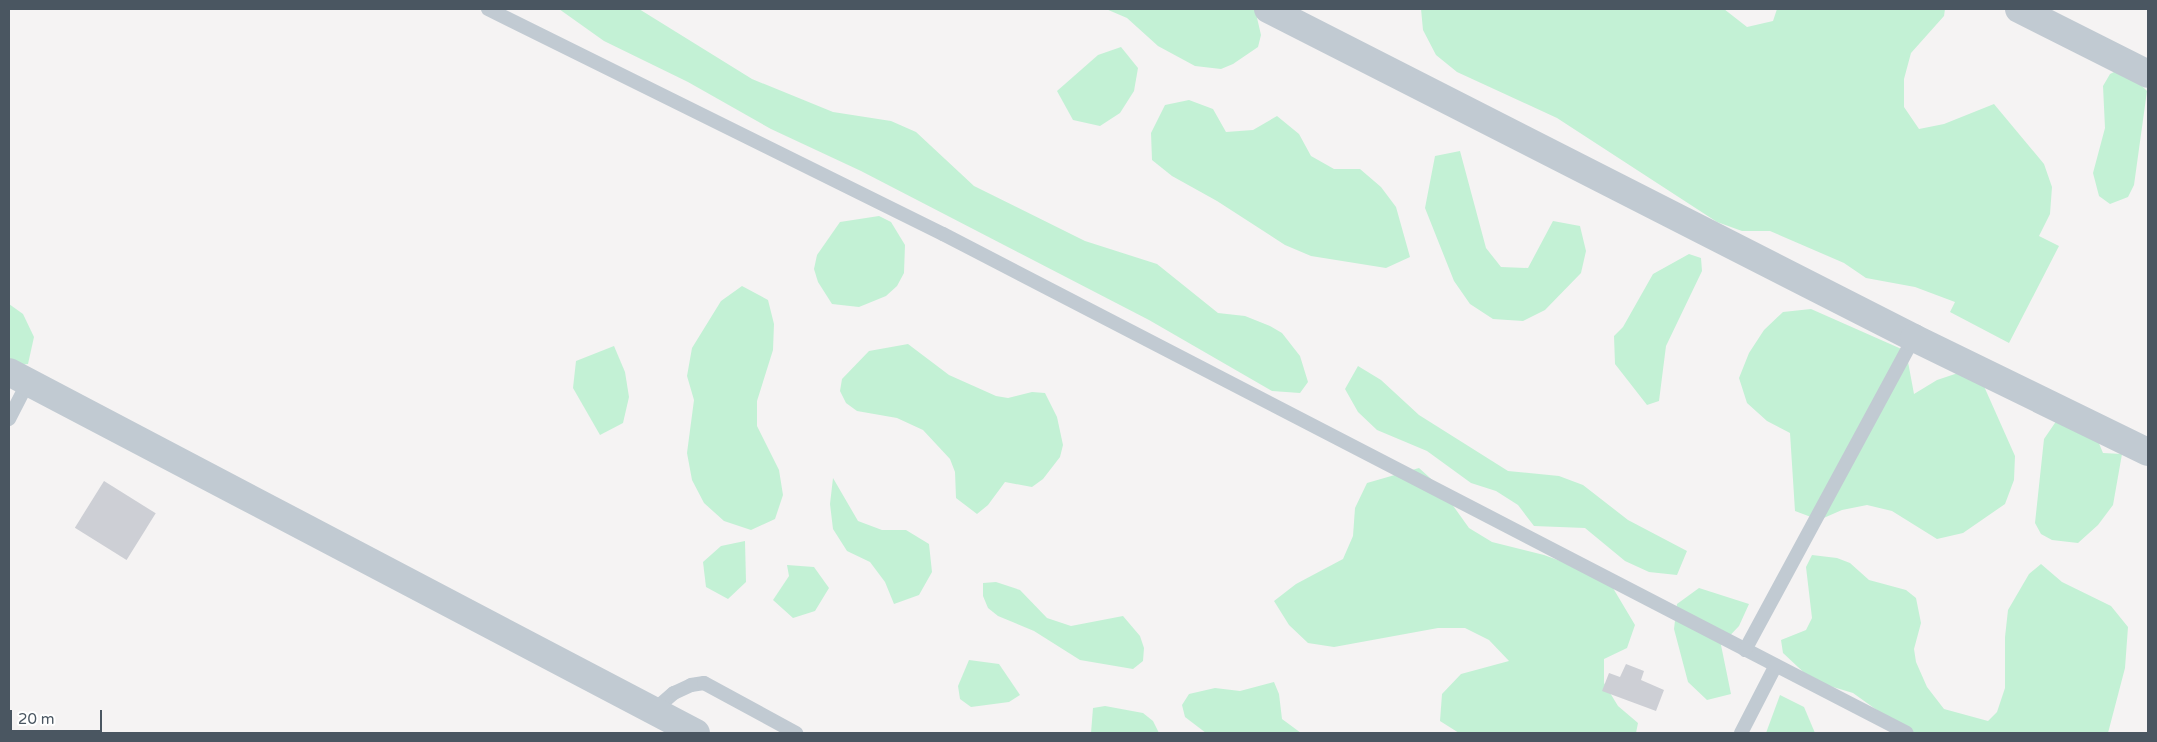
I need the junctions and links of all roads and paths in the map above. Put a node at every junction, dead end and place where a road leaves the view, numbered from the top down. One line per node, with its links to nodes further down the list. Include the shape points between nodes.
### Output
1 (488, 9): 9 (lane, via 943,234)
2 (1268, 9): 5 (street)
3 (2019, 9): 4 (street)
4 (2148, 74)
5 (1914, 338): 8 (street); 9 (lane)
6 (18, 377): 7 (lane); 11 (street)
7 (9, 419)
8 (2148, 452)
9 (1746, 650): 10 (lane)
10 (1776, 666): 14 (lane); 15 (lane)
11 (653, 711): 12 (street); 13 (lane, via 674,693 690,685 704,683)
12 (696, 733)
13 (796, 733)
14 (1741, 733)
15 (1907, 733)

